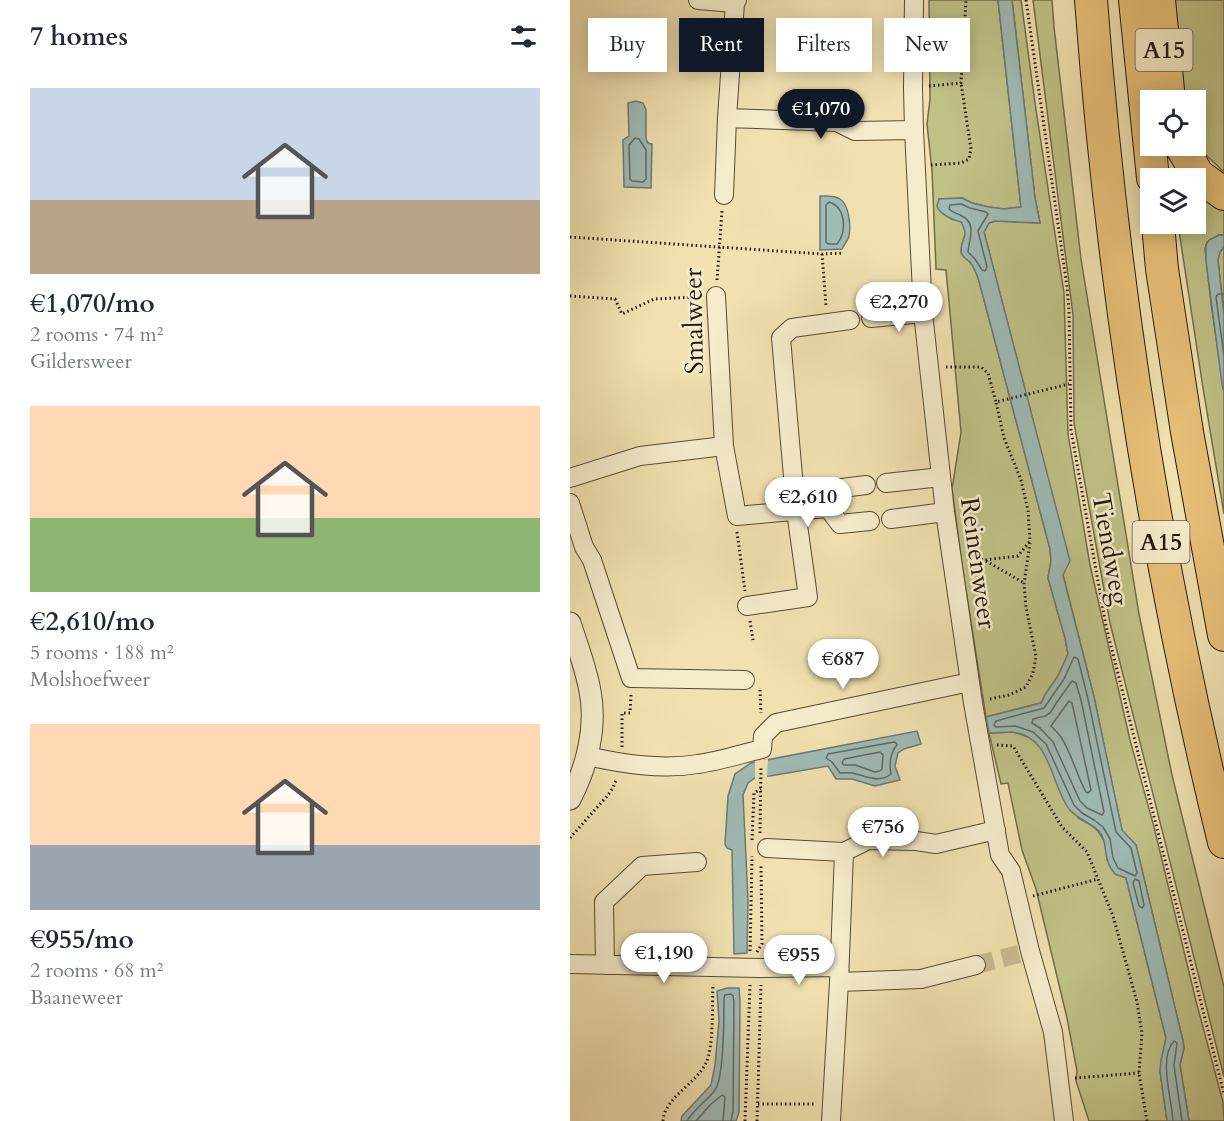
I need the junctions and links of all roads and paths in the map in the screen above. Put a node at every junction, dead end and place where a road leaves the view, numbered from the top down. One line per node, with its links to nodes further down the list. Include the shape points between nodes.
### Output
1 (698, 0): 8 (street)
2 (914, 0): 10 (street, Reinenweer)
3 (966, 0): 9 (path)
4 (1026, 0): 31 (path, Tiendweg, via 1067,287)
5 (1091, 0): 63 (highway, A15, via 1114,239 1143,440 1179,639)
6 (1135, 0): 16 (highway, A15)
7 (1159, 0): 11 (highway, A15)
8 (736, 2): 12 (street)
9 (961, 83): 10 (path); 15 (path, via 971,149 969,159)
10 (913, 88): 13 (street, Reinenweer)
11 (1168, 90)
12 (727, 118): 13 (street, via 837,122 855,131); 18 (street)
13 (914, 130): 15 (street, Reinenweer)
14 (1187, 156): 17 (highway, via 1198,175)
15 (915, 166): 26 (street, Reinenweer)
16 (1152, 168)
17 (1224, 194)
18 (724, 195): 21 (path, Smalweer)
19 (1159, 234): 51 (highway, A15, via 1187,432)
20 (570, 237): 21 (path)
21 (718, 248): 23 (path); 25 (path, Smalweer)
22 (844, 253): 23 (path)
23 (822, 254): 29 (path)
24 (570, 296): 25 (path, via 615,299 622,314 654,299)
25 (716, 296): 33 (street, Smalweer)
26 (923, 312): 27 (street); 30 (street, Reinenweer)
27 (871, 318)
28 (850, 320): 29 (street)
29 (827, 324): 40 (street, via 792,328 782,338)
30 (930, 369): 32 (path, via 981,367 988,373); 34 (street, Reinenweer)
31 (1070, 384): 32 (path); 76 (path, Tiendweg, via 1071,430 1106,626)
32 (996, 402): 45 (path, via 1004,438 1021,480)
33 (724, 446): 35 (street, via 640,456); 42 (street, Smalweer)
34 (941, 477): 36 (street); 41 (street, Reinenweer)
35 (570, 478)
36 (886, 483)
37 (866, 485): 39 (street, via 834,489)
38 (570, 503): 54 (street, via 631,678)
39 (828, 508): 40 (street); 44 (street, via 840,524)
40 (796, 511): 42 (street); 49 (street, via 808,597)
41 (945, 512): 43 (street); 46 (street, Reinenweer)
42 (737, 516): 49 (path)
43 (891, 519)
44 (870, 521)
45 (1030, 541): 47 (path, via 1018,556); 48 (path)
46 (952, 560): 47 (path); 53 (street, Reinenweer)
47 (984, 560): 48 (path)
48 (1024, 584): 55 (path, via 1036,657 1033,672 1026,687)
49 (747, 606): 52 (path)
50 (570, 623): 58 (street, via 590,689)
51 (1224, 635)
52 (753, 640)
53 (970, 682): 55 (street, Reinenweer); 56 (street, via 777,723)
54 (752, 685): 56 (path)
55 (973, 703): 57 (street, Reinenweer)
56 (763, 736): 58 (street, via 762,749 699,764 630,765)
57 (980, 743): 62 (street, Reinenweer); 67 (path, via 1013,746 1062,827 1087,852)
58 (587, 756): 61 (street)
59 (762, 760): 60 (path)
60 (761, 778)
61 (570, 799)
62 (996, 830): 65 (street, via 936,844 868,840); 68 (street, Reinenweer, via 1000,855 1011,871)
63 (1224, 842)
64 (767, 848): 65 (street)
65 (844, 852): 73 (street)
66 (697, 862): 70 (street, via 642,866 604,902)
67 (1098, 879): 68 (path); 74 (path, via 1113,916 1137,1002 1142,1033)
68 (1018, 901): 75 (street, Reinenweer, via 1025,953 1053,1032)
69 (570, 964): 70 (street)
70 (605, 965): 72 (street)
71 (976, 965): 73 (street, via 921,980)
72 (713, 967): 73 (street); 79 (path, via 709,1056 695,1078 677,1094)
73 (839, 974): 78 (street)
74 (1139, 1072): 75 (path); 81 (path)
75 (1059, 1079): 80 (street, Reinenweer)
76 (1224, 1094)
77 (758, 1104): 78 (path)
78 (832, 1113)
79 (663, 1121)
80 (1064, 1121)
81 (1147, 1121)

